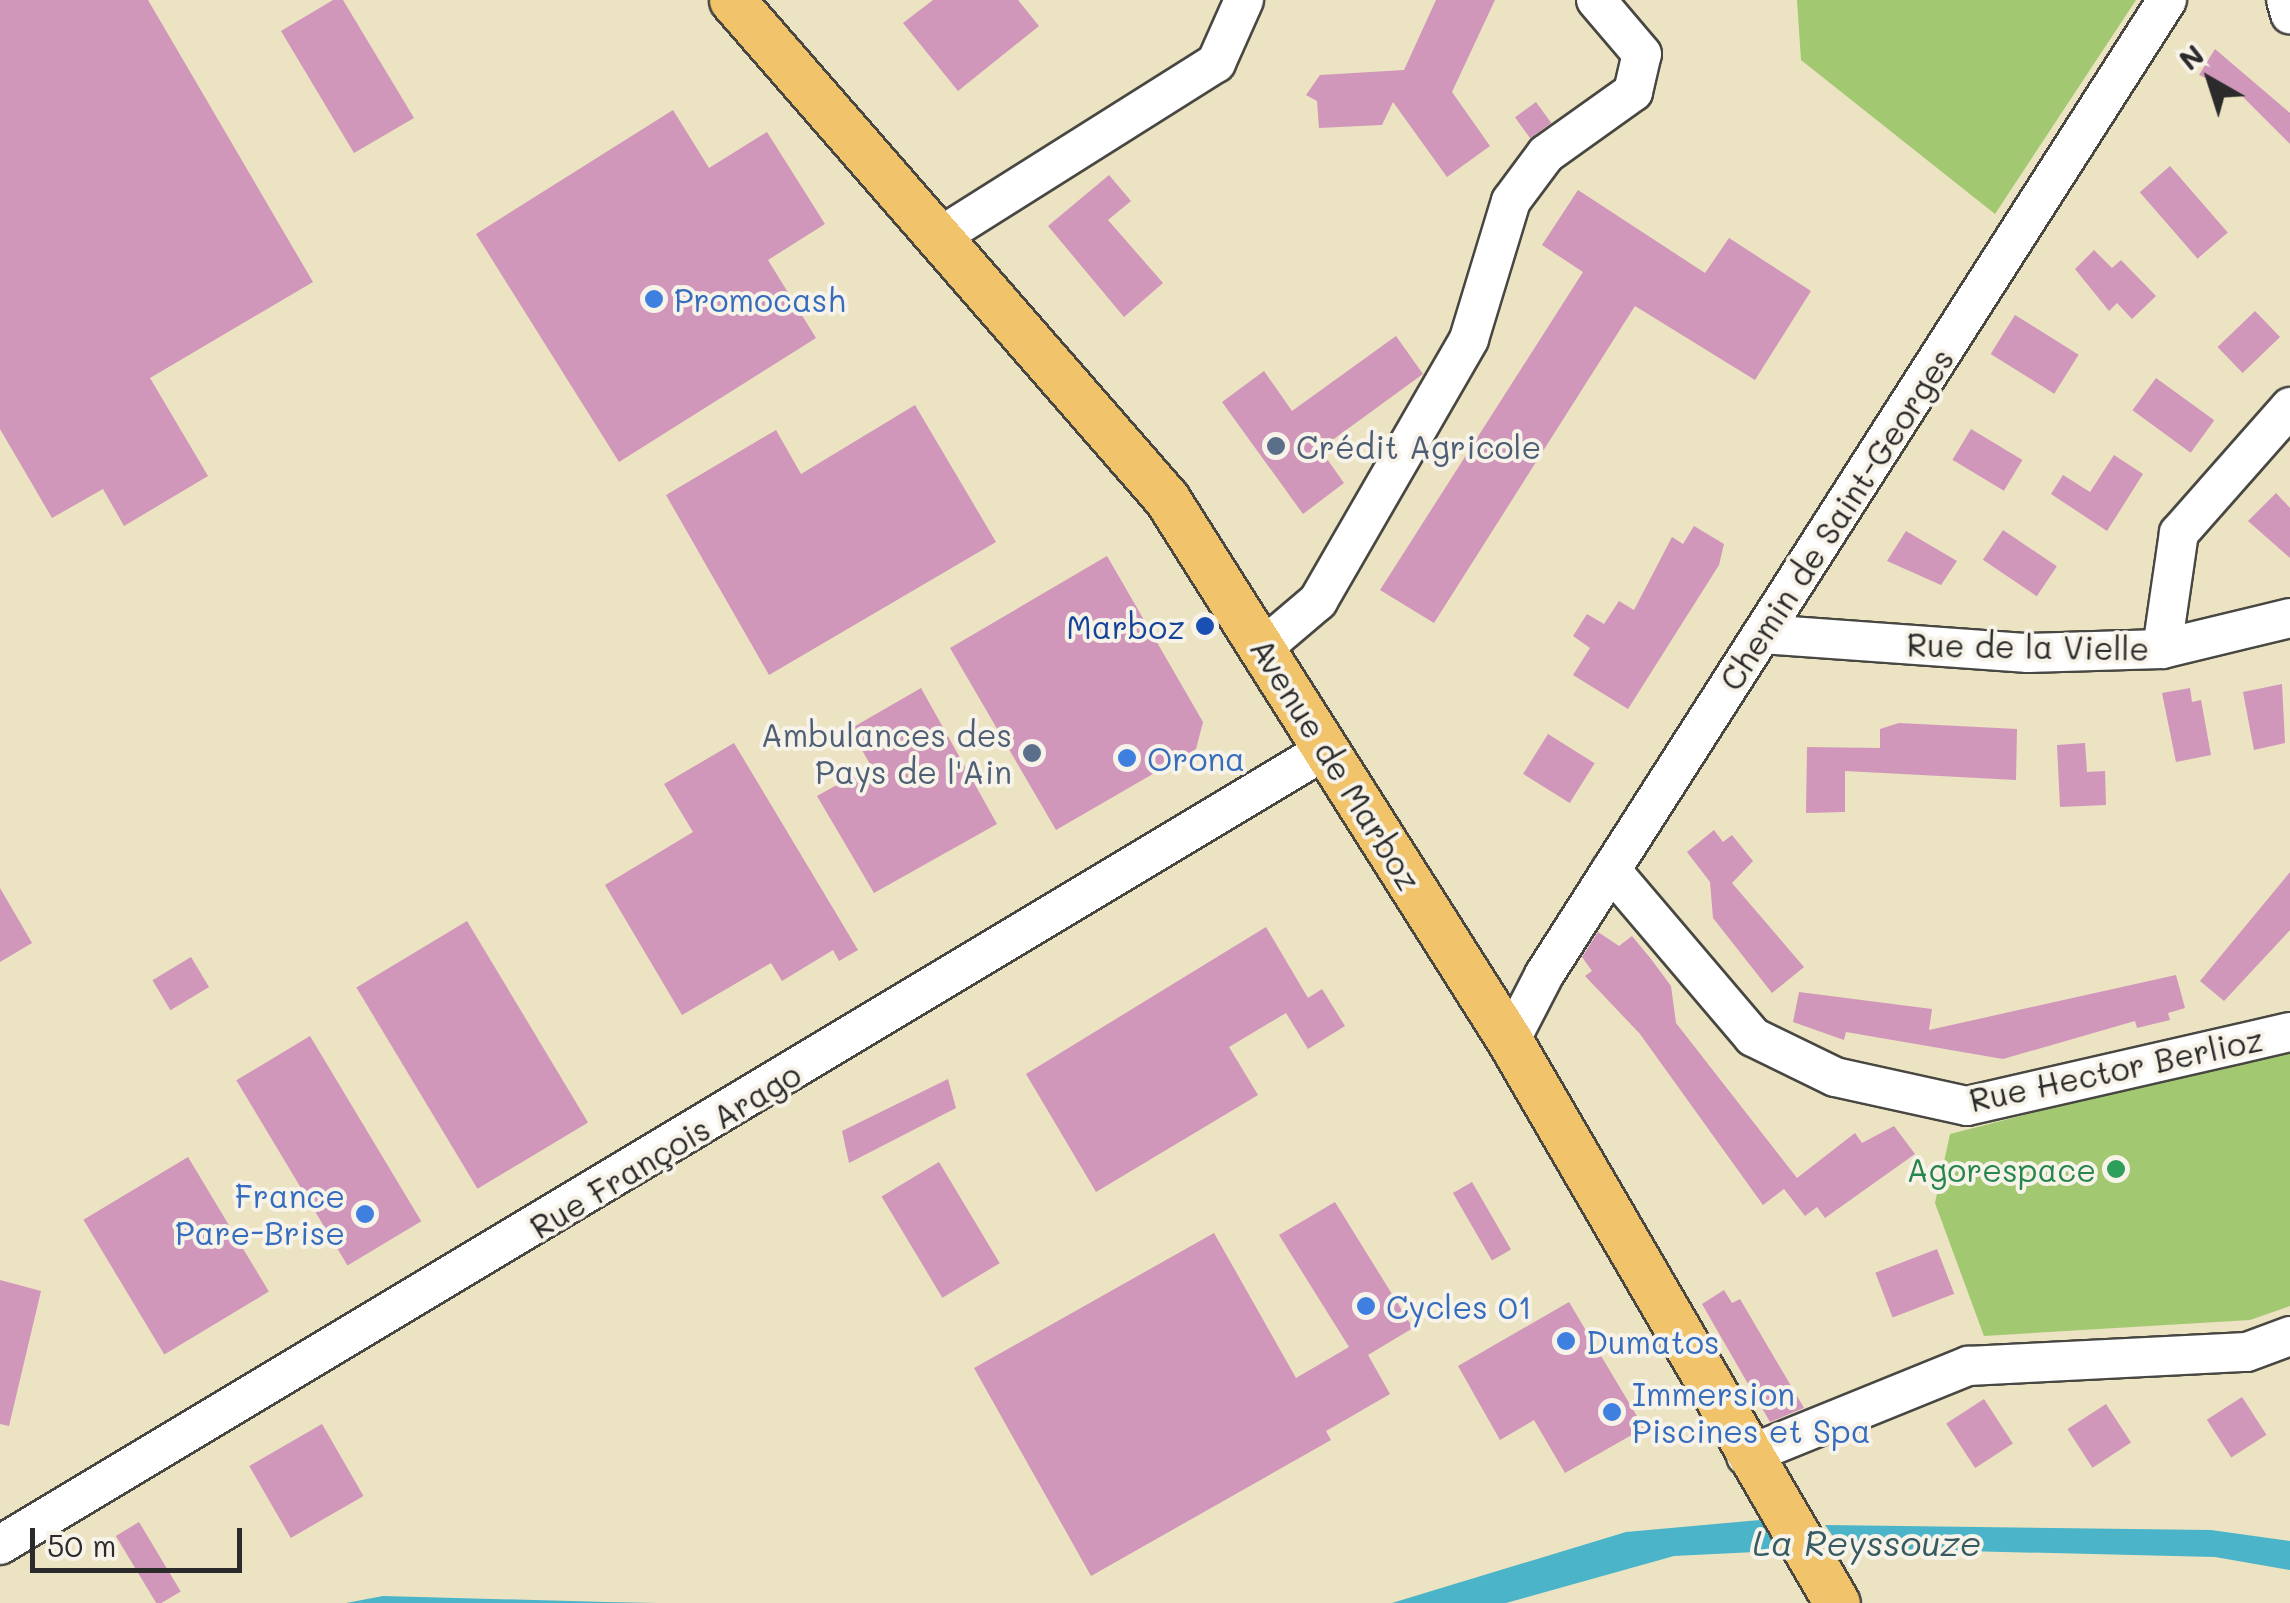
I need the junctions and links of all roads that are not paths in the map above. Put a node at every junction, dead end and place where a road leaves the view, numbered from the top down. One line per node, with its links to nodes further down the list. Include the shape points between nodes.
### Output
1 (732, 0): 7 (main road, Avenue de Marboz)
2 (1244, 0): 7 (street, via 1216,63)
3 (1596, 0): 11 (street, via 1642,54 1633,92 1546,154 1511,201 1469,339 1318,600)
4 (2168, 0): 10 (street, Chemin de Saint-Georges)
5 (2286, 0): 6 (street)
6 (2290, 14)
7 (941, 236): 11 (main road, Avenue de Marboz, via 1129,448)
8 (2290, 407): 12 (street, via 2178,534)
9 (2290, 618): 12 (street, Rue de la Vielle)
10 (1762, 634): 12 (street, Rue de la Vielle, via 2028,653); 14 (street, Chemin de Saint-Georges)
11 (1264, 647): 13 (main road, Avenue de Marboz)
12 (2162, 649)
13 (1328, 749): 16 (main road, Avenue de Marboz); 19 (street, Rue François Arago)
14 (1611, 870): 15 (street, Rue Hector Berlioz, via 1753,1036 1836,1078 1966,1106); 16 (street, Chemin de Saint-Georges)
15 (2290, 1032)
16 (1510, 1041): 18 (main road, Avenue de Marboz)
17 (2290, 1336): 18 (street, via 2247,1352 1968,1366)
18 (1746, 1456): 20 (main road, Avenue de Marboz)
19 (0, 1545)
20 (1837, 1603)

